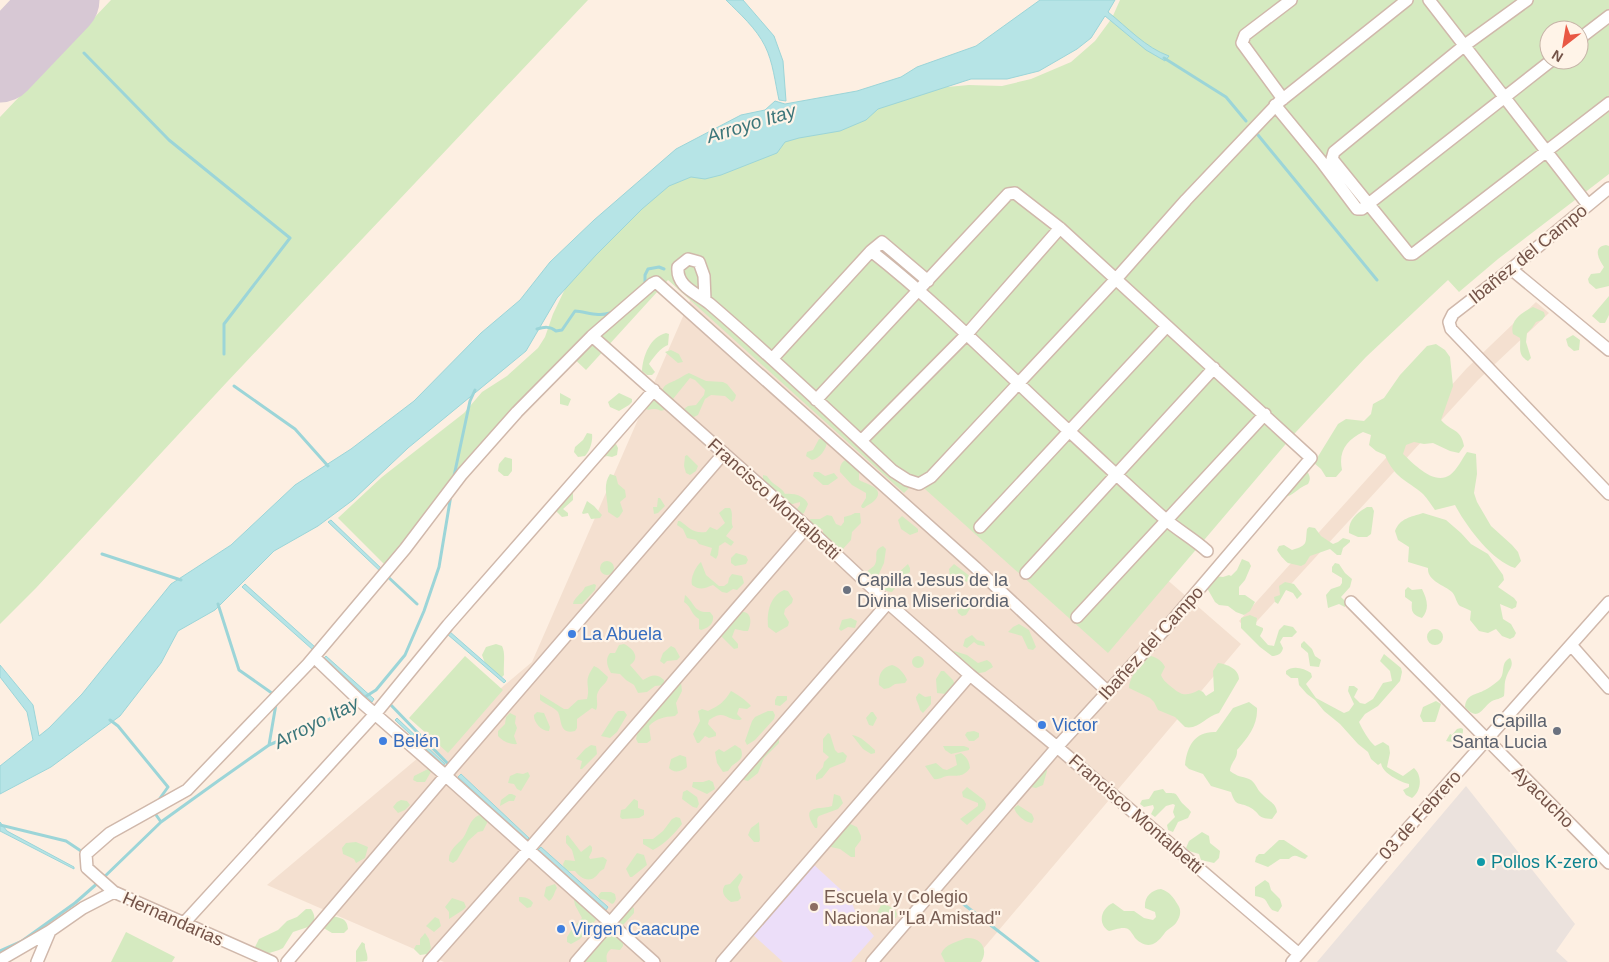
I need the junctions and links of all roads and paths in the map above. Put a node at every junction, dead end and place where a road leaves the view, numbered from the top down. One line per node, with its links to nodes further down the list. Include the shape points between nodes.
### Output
1 (1291, 0): 10 (street, via 1245,35 1242,43)
2 (1407, 0): 10 (street)
3 (1430, 0): 7 (street)
4 (1527, 0): 7 (street)
5 (1609, 16): 6 (street)
6 (1589, 31)
7 (1465, 45): 9 (street); 14 (street, via 1334,152 1332,159)
8 (1539, 70): 9 (street)
9 (1505, 97): 12 (street); 14 (street)
10 (1279, 102): 14 (street, via 1357,209); 19 (street)
11 (1609, 103): 12 (street)
12 (1547, 152): 14 (street, via 1413,254 1409,254); 15 (street)
13 (1609, 188): 15 (street, Ibañez del Campo)
14 (1369, 204)
15 (1588, 205): 18 (street, Ibañez del Campo)
16 (1060, 228): 19 (street); 20 (street, via 1012,192); 24 (street)
17 (871, 250): 20 (street, via 882,242); 21 (street); 27 (street)
18 (1511, 269): 26 (street); 37 (street, Ibañez del Campo, via 1453,314 1449,322 1451,329)
19 (1116, 279): 23 (street); 29 (street)
20 (928, 282): 21 (street)
21 (919, 292): 24 (street); 31 (street)
22 (704, 300): 27 (street)
23 (1167, 326): 28 (street); 33 (street)
24 (967, 334): 29 (street); 34 (street)
25 (592, 336): 30 (street, Francisco Montalbetti); 48 (street, via 462,474 405,549); 51 (street, via 656,282 976,568)
26 (1609, 350)
27 (772, 358): 31 (street)
28 (1214, 368): 32 (street); 36 (street)
29 (1018, 383): 33 (street); 34 (street, via 931,477 919,484 893,471)
30 (654, 390): 35 (street, Francisco Montalbetti); 52 (street, via 448,625)
31 (816, 400): 34 (street)
32 (1265, 414): 38 (street); 51 (street, Ibañez del Campo, via 1311,458 1165,629)
33 (1069, 431): 36 (street); 40 (street)
34 (861, 441)
35 (724, 453): 39 (street, Francisco Montalbetti); 55 (street)
36 (1117, 474): 38 (street); 42 (street)
37 (1609, 494)
38 (1166, 520): 41 (street); 46 (street)
39 (807, 527): 45 (street, Francisco Montalbetti); 56 (street)
40 (980, 527)
41 (1207, 552)
42 (1026, 573)
43 (1352, 602): 53 (street, Ayacucho)
44 (1609, 602): 47 (street, 03 de Febrero)
45 (888, 603): 49 (street, Francisco Montalbetti); 60 (street)
46 (1077, 617)
47 (1570, 645): 50 (street); 53 (street, 03 de Febrero)
48 (314, 657): 52 (street); 58 (street, Hernandarias, via 187,790 110,833 86,854 87,868)
49 (970, 675): 54 (street, Francisco Montalbetti); 70 (street)
50 (1609, 688)
51 (1107, 691): 54 (street, Ibañez del Campo)
52 (376, 713): 55 (street); 59 (street)
53 (1486, 740): 57 (street, Ayacucho); 63 (street, 03 de Febrero)
54 (1057, 747): 63 (street, Francisco Montalbetti); 71 (street, Ibañez del Campo)
55 (446, 776): 56 (street); 66 (street)
56 (529, 849): 60 (street); 67 (street)
57 (1609, 863)
58 (114, 892): 59 (street, Hernandarias); 61 (street)
59 (184, 923): 65 (street, Hernandarias)
60 (610, 923): 68 (street); 69 (street)
61 (50, 931): 62 (street); 64 (street)
62 (2, 957)
63 (1295, 958)
64 (37, 962)
65 (272, 962)
66 (287, 962)
67 (429, 962)
68 (576, 962)
69 (654, 962)
70 (722, 962)
71 (872, 962)

